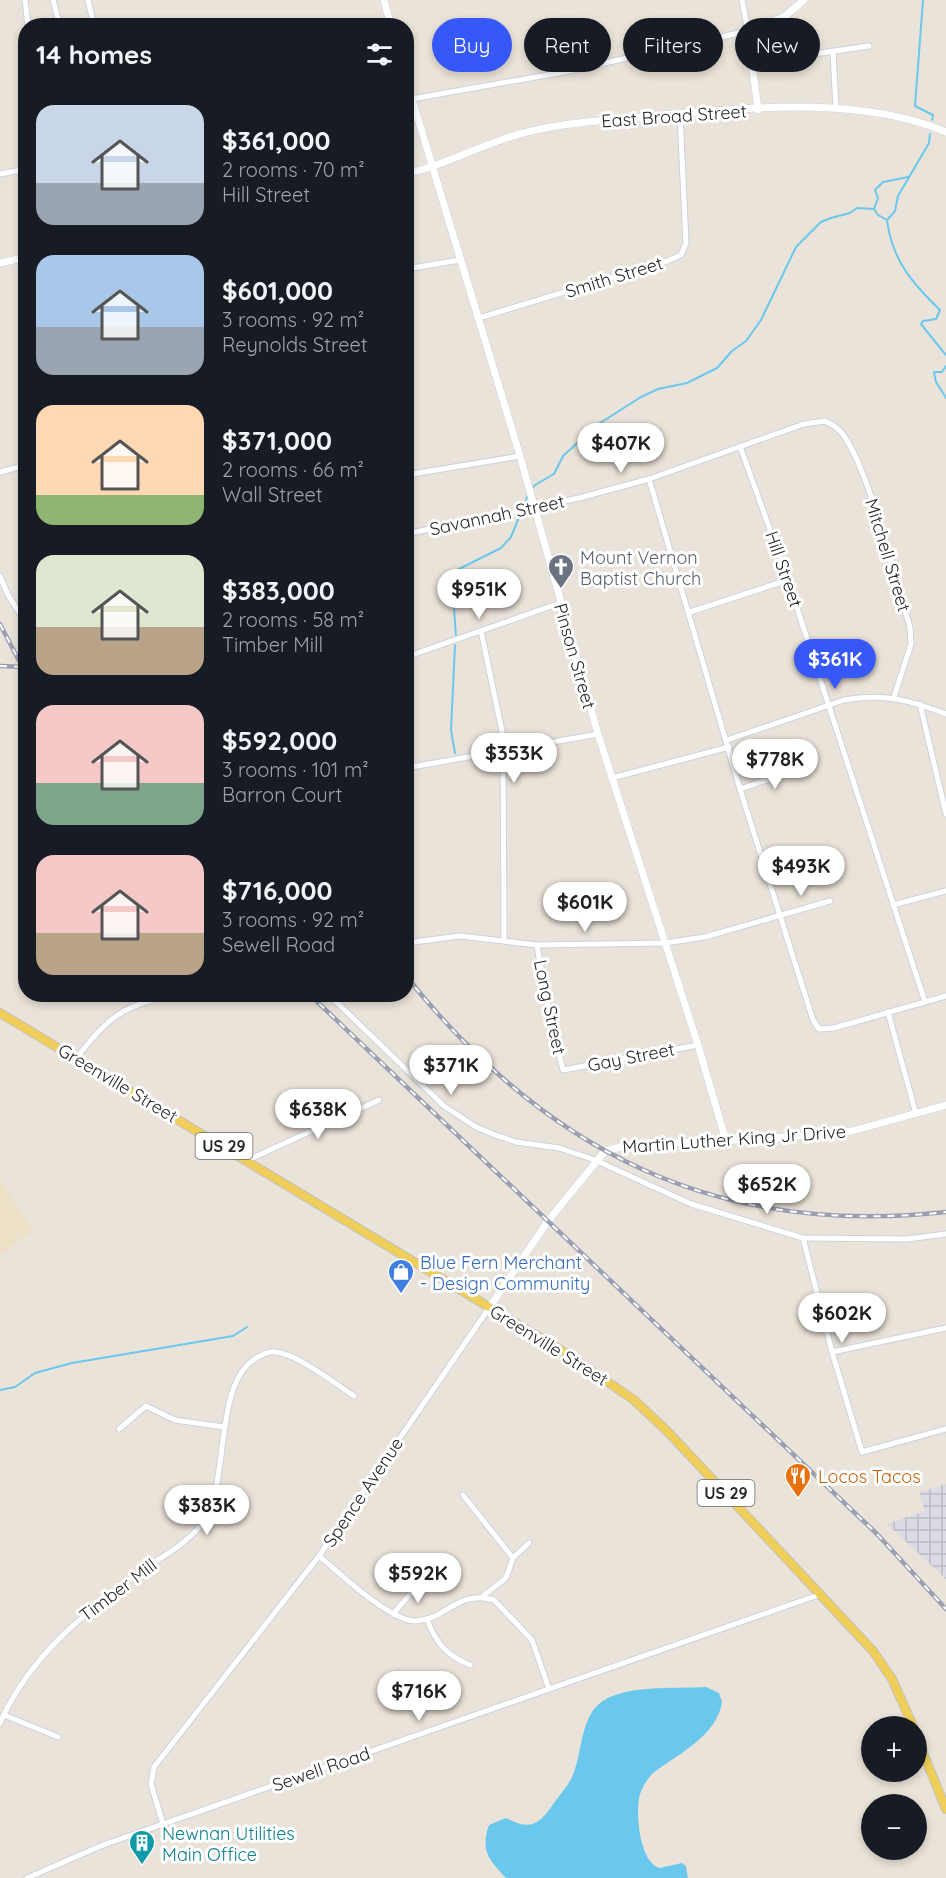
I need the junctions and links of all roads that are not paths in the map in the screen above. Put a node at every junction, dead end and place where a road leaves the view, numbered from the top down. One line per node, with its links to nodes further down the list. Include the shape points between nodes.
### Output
1 (25, 0): 7 (street)
2 (53, 0): 8 (street)
3 (88, 0): 9 (street)
4 (384, 0): 10 (street)
5 (742, 0): 11 (street)
6 (804, 0): 12 (street)
7 (27, 18)
8 (58, 18)
9 (92, 18)
10 (390, 18)
11 (745, 18)
12 (781, 18)
13 (735, 34): 18 (street, via 564,72)
14 (869, 46): 15 (street)
15 (833, 52): 16 (street); 19 (street)
16 (820, 54)
17 (753, 72): 20 (street)
18 (414, 99)
19 (836, 108): 20 (street, East Broad Street); 23 (street, East Broad Street, via 870,111)
20 (758, 110): 22 (street, East Broad Street)
21 (414, 114): 24 (street, Pinson Street)
22 (680, 114): 24 (street, East Broad Street, via 526,132); 32 (street, Smith Street, via 686,243 681,255)
23 (946, 132)
24 (433, 168): 26 (street, East Broad Street); 29 (street, Pinson Street)
25 (18, 171): 27 (street)
26 (414, 172)
27 (0, 174)
28 (18, 259): 30 (street)
29 (460, 260): 31 (street); 32 (street, Pinson Street)
30 (0, 263)
31 (414, 268)
32 (479, 318): 35 (street, Pinson Street)
33 (828, 423): 34 (street, Savannah Street, via 804,424); 49 (street, Mitchell Street, via 847,441 866,485 910,627 911,644)
34 (740, 446): 39 (street, Savannah Street); 43 (street, Hill Street)
35 (520, 456): 38 (street); 40 (street, Pinson Street)
36 (18, 467): 37 (street)
37 (0, 472)
38 (414, 474)
39 (649, 478): 40 (street, Savannah Street); 46 (street)
40 (534, 508): 41 (street, Savannah Street); 44 (street, Pinson Street)
41 (414, 532)
42 (0, 576): 45 (street)
43 (789, 580): 46 (street); 51 (street, Hill Street)
44 (560, 603): 47 (street); 53 (street, Pinson Street)
45 (18, 610)
46 (690, 612): 54 (street)
47 (480, 632): 48 (street); 56 (street, via 501,723)
48 (414, 654)
49 (894, 697): 50 (street); 51 (street, via 859,697)
50 (920, 704): 52 (street); 61 (street)
51 (827, 706): 54 (street); 64 (street, Hill Street)
52 (946, 714)
53 (598, 734): 56 (street); 59 (street, Pinson Street)
54 (727, 740): 55 (street)
55 (729, 747): 59 (street); 60 (street)
56 (502, 751): 57 (street); 66 (street)
57 (414, 767)
58 (802, 768): 60 (street)
59 (612, 778): 68 (street, Pinson Street)
60 (740, 789): 65 (street)
61 (946, 814)
62 (946, 891): 64 (street)
63 (830, 901): 65 (street)
64 (893, 905): 73 (street, Hill Street)
65 (778, 915): 68 (street, via 705,937); 74 (street, via 819,1029)
66 (504, 941): 67 (street, via 460,936); 69 (street)
67 (414, 942)
68 (665, 943): 69 (street); 76 (street, Pinson Street)
69 (537, 945): 78 (street, Long Street)
70 (946, 996): 73 (street)
71 (145, 1002): 77 (street, via 120,1011)
72 (336, 1002): 84 (street, via 444,1106 465,1120 495,1136 559,1148)
73 (925, 1002): 74 (street)
74 (888, 1012): 81 (street)
75 (0, 1013): 77 (main road, Greenville Street / US 29)
76 (698, 1044): 78 (street, Gay Street); 82 (street, Pinson Street)
77 (76, 1059): 83 (main road, Greenville Street / US 29)
78 (563, 1070)
79 (379, 1100): 83 (street)
80 (946, 1105): 81 (street, Martin Luther King Jr Drive)
81 (916, 1114): 82 (street, Martin Luther King Jr Drive, via 852,1131)
82 (726, 1141): 84 (street, Martin Luther King Jr Drive, via 628,1145 605,1151)
83 (248, 1160): 87 (main road, Greenville Street / US 29)
84 (595, 1160): 86 (street, via 691,1204); 87 (street, Spence Avenue)
85 (946, 1234): 86 (street, via 907,1239)
86 (803, 1238): 89 (street)
87 (489, 1308): 96 (street, Spence Avenue); 99 (main road, Greenville Street / US 29, via 566,1353 634,1400)
88 (946, 1328): 89 (street)
89 (832, 1352): 93 (street, via 862,1452)
90 (354, 1396): 91 (street, Timber Mill, via 288,1355 271,1352 255,1358 244,1371)
91 (224, 1427): 92 (street, via 175,1420 146,1406); 105 (street, Timber Mill, via 212,1510 200,1526 182,1544 66,1630 33,1669)
92 (119, 1429)
93 (946, 1429)
94 (463, 1496): 97 (street)
95 (530, 1543): 97 (street)
96 (319, 1556): 101 (street); 111 (street, Spence Avenue, via 154,1767 152,1784)
97 (513, 1558): 100 (street, via 506,1578)
98 (424, 1578): 101 (street)
99 (821, 1594): 104 (street, Sewell Road); 106 (main road, Greenville Street / US 29, via 881,1660)
100 (483, 1596): 102 (street, via 460,1600); 104 (street, via 494,1599 532,1640)
101 (393, 1614): 102 (street, via 408,1620)
102 (427, 1619): 103 (street, via 441,1647)
103 (470, 1665)
104 (549, 1689): 111 (street, Sewell Road)
105 (4, 1715): 107 (street, Timber Mill); 108 (street)
106 (908, 1716)
107 (0, 1723)
108 (58, 1737)
109 (927, 1763): 110 (main road)
110 (946, 1809)
111 (163, 1824): 112 (street, Sewell Road)
112 (27, 1878)

